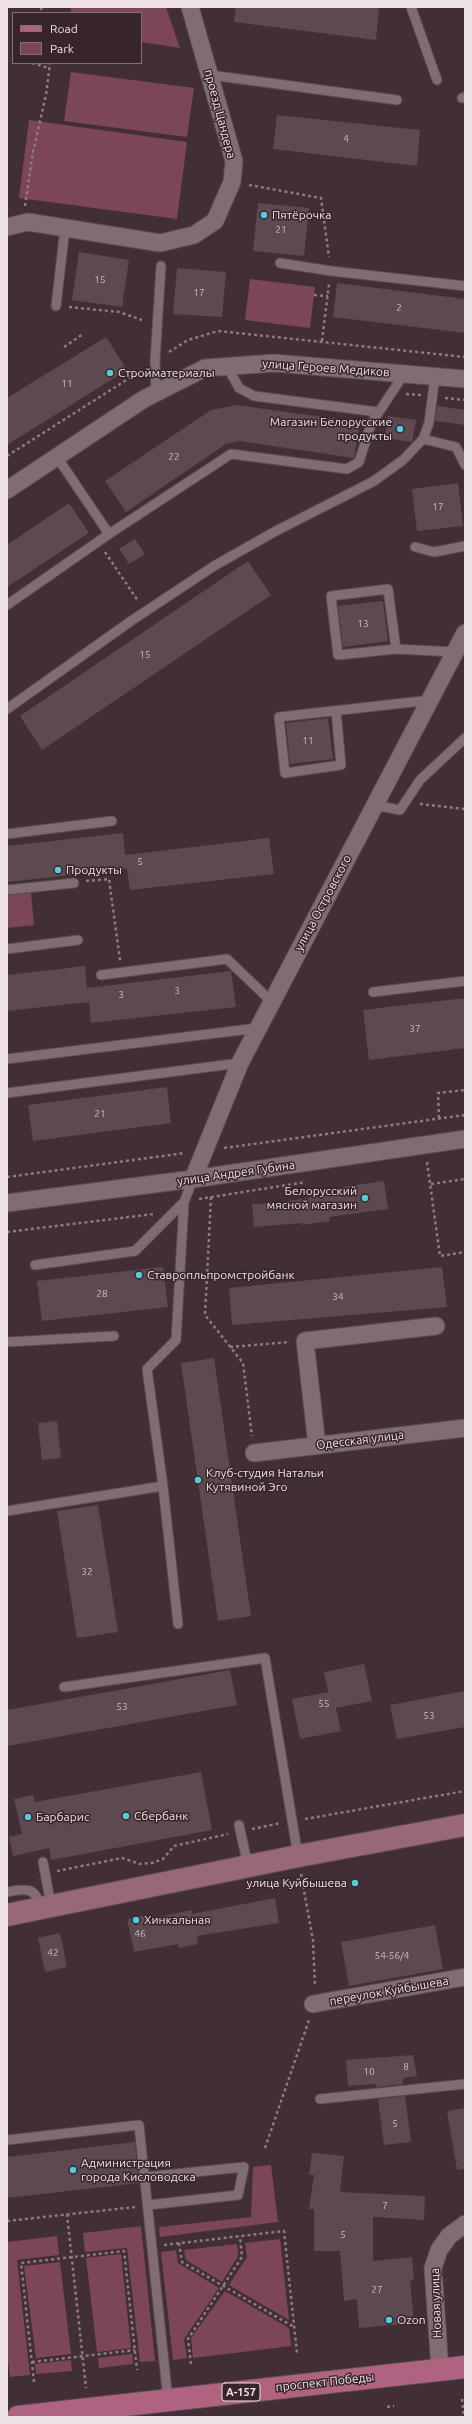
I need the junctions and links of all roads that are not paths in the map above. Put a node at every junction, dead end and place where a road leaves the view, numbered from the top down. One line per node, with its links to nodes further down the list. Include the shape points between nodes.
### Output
1 (190, 7): 3 (street, проезд Цандера)
2 (411, 7): 4 (lane)
3 (210, 75): 5 (lane); 7 (street, проезд Цандера, via 234,161 232,182 215,221 194,235 160,243)
4 (437, 80)
5 (396, 100)
6 (7, 228): 7 (street, проезд Цандера, via 28,222)
7 (65, 228): 11 (lane)
8 (280, 263): 10 (lane)
9 (161, 266): 16 (lane, via 155,361)
10 (465, 286)
11 (56, 306)
12 (227, 366): 13 (street, улица Героев Медиков, via 274,363); 16 (street, улица Героев Медиков, via 205,368); 17 (lane, via 239,388 254,396)
13 (404, 374): 14 (street, улица Героев Медиков); 17 (lane)
14 (435, 376): 15 (street, улица Героев Медиков); 18 (lane, via 429,423)
15 (465, 379)
16 (156, 393): 19 (street, улица Героев Медиков)
17 (378, 412): 22 (lane, via 371,424 358,462 347,469 231,454)
18 (423, 439): 20 (lane, via 456,447); 30 (lane, via 403,460 374,481 214,566)
19 (56, 457): 21 (street, улица Героев Медиков); 22 (lane)
20 (465, 465)
21 (7, 490)
22 (109, 534): 25 (lane)
23 (465, 546): 24 (lane, via 434,552)
24 (415, 547)
25 (7, 605)
26 (465, 633): 28 (street, улица Островского)
27 (396, 649): 27 (lane, via 338,655 331,596 388,589); 28 (lane)
28 (455, 652): 29 (street, улица Островского)
29 (431, 700): 31 (lane); 33 (street, улица Островского)
30 (7, 709)
31 (336, 711): 31 (lane, via 341,766 285,774 278,717)
32 (465, 738): 33 (lane, via 420,780 400,810)
33 (374, 805): 43 (street, улица Островского)
34 (112, 822): 35 (lane)
35 (7, 834)
36 (74, 882): 37 (lane)
37 (7, 890)
38 (78, 940): 39 (lane)
39 (7, 949)
40 (100, 975): 43 (lane, via 226,959)
41 (465, 981): 42 (lane)
42 (373, 992)
43 (272, 1002): 44 (street, улица Островского)
44 (258, 1028): 45 (lane); 46 (street, улица Островского)
45 (7, 1059)
46 (240, 1063): 47 (lane); 49 (street, улица Островского)
47 (7, 1093)
48 (465, 1139): 49 (street, улица Андрея Губина)
49 (193, 1179): 50 (lane); 51 (street, улица Андрея Губина)
50 (184, 1202): 52 (lane, via 135,1251); 59 (lane, via 176,1340 147,1369)
51 (7, 1203)
52 (35, 1265)
53 (436, 1326): 57 (street, via 305,1341)
54 (114, 1336): 55 (lane)
55 (7, 1342)
56 (465, 1428): 57 (street, Одесская улица)
57 (317, 1445): 58 (street, Одесская улица)
58 (254, 1453)
59 (163, 1486): 60 (lane); 61 (lane)
60 (7, 1511)
61 (178, 1624)
62 (64, 1687): 65 (lane, via 265,1658)
63 (239, 1825): 67 (lane)
64 (465, 1825): 65 (street)
65 (298, 1856): 67 (street)
66 (43, 1862): 69 (lane)
67 (248, 1866): 69 (street)
68 (7, 1892): 69 (lane, via 31,1891)
69 (46, 1907): 70 (street)
70 (7, 1915)
71 (465, 1977): 72 (street, переулок Куйбышева)
72 (313, 2004)
73 (465, 2084): 74 (lane)
74 (320, 2099)
75 (7, 2140): 76 (lane, via 139,2125)
76 (145, 2176): 77 (lane); 77 (lane, via 244,2167 238,2195)
77 (148, 2205): 81 (lane)
78 (465, 2224): 80 (street, Новая улица, via 449,2236 439,2250 433,2268)
79 (465, 2367): 80 (main road, проспект Победы / А-157)
80 (440, 2370): 81 (main road, проспект Победы / А-157)
81 (168, 2400): 82 (main road, проспект Победы / А-157)
82 (18, 2417)

